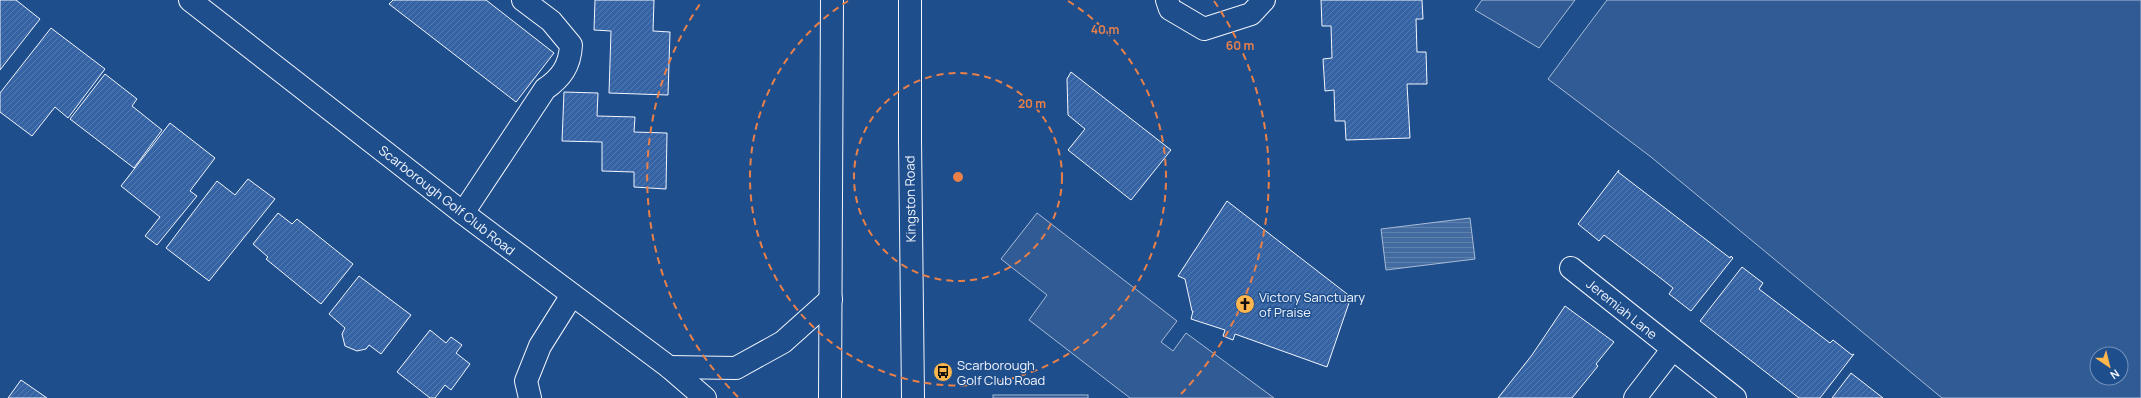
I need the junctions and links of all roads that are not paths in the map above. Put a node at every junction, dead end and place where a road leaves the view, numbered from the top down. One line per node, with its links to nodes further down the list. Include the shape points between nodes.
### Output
1 (192, 0): 7 (main road, Scarborough Golf Club Road)
2 (523, 0): 7 (main road, via 550,21 571,45 568,61 558,79 545,89)
3 (832, 0): 10 (main road)
4 (910, 0): 16 (main road, Kingston Road)
5 (1167, 0): 6 (main road, via 1170,9 1204,29 1252,14)
6 (1264, 0)
7 (463, 213): 9 (main road, Scarborough Golf Club Road)
8 (1571, 268): 11 (main road, Jeremiah Lane)
9 (572, 295): 12 (main road, Scarborough Golf Club Road); 13 (main road, via 540,346 526,381)
10 (831, 299): 12 (main road, via 784,342 736,368); 15 (main road)
11 (1672, 350): 17 (main road); 18 (main road, Jeremiah Lane)
12 (669, 367): 14 (main road, Scarborough Golf Club Road)
13 (530, 398)
14 (705, 398)
15 (830, 398)
16 (913, 398)
17 (1635, 398)
18 (1735, 398)

